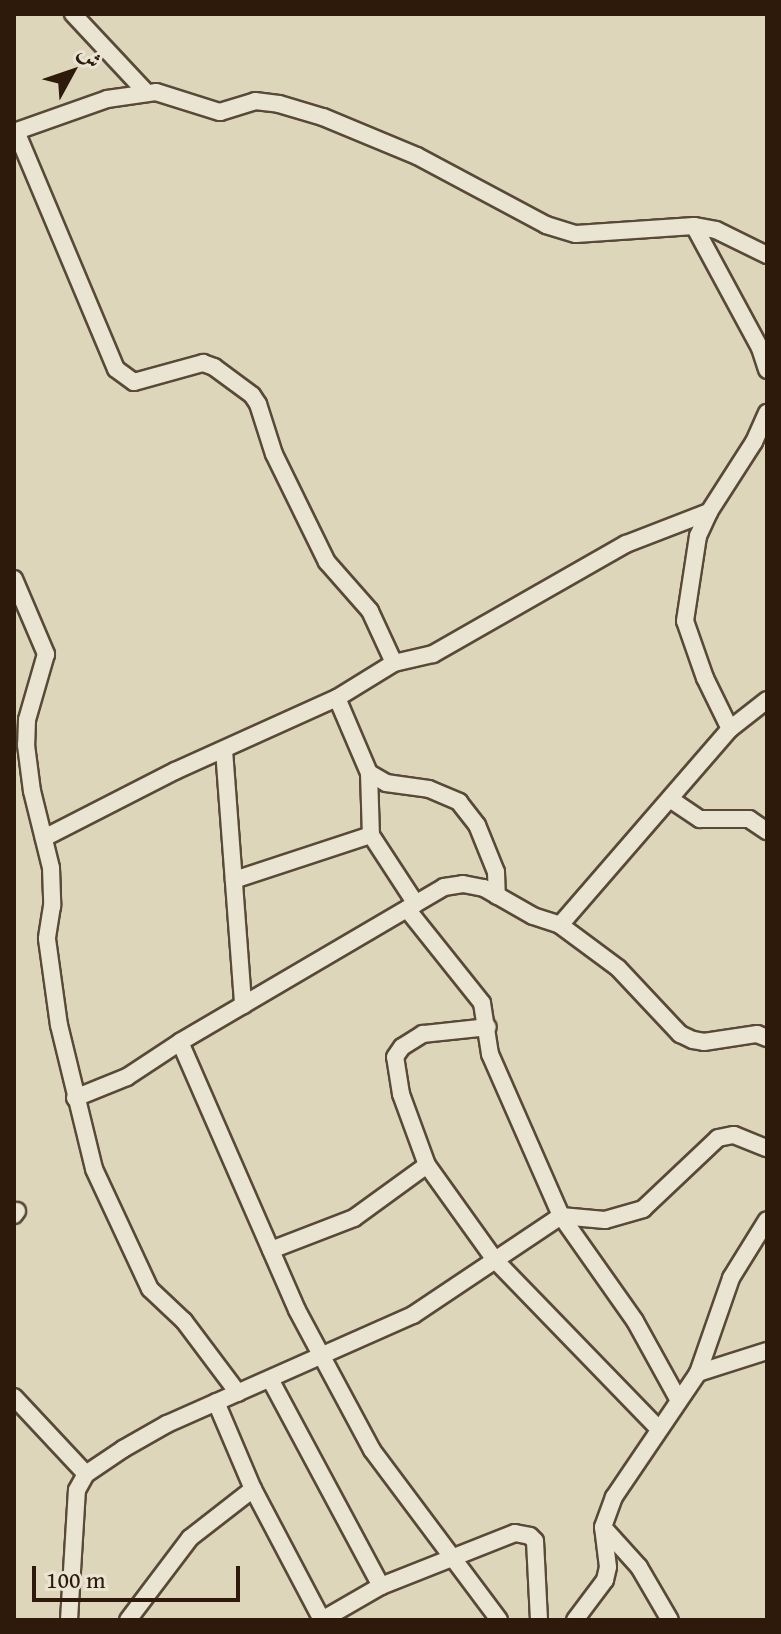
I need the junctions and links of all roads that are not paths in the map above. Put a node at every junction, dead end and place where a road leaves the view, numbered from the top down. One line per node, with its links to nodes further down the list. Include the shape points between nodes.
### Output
1 (73, 14): 2 (street)
2 (147, 93): 3 (street, via 107,99); 4 (street, via 220,112 255,101 323,117 417,156 546,225 576,234)
3 (15, 131): 10 (street, via 116,369 134,382 203,363 252,395 274,454 327,562 370,611)
4 (694, 226): 5 (street, via 716,230); 6 (street)
5 (767, 255)
6 (767, 370)
7 (767, 413): 8 (street)
8 (709, 512): 10 (street, via 626,544 433,654); 13 (street, via 698,536 685,621)
9 (14, 579): 19 (street, via 46,654 27,720 32,791)
10 (394, 663): 11 (street)
11 (337, 698): 14 (street); 15 (street)
12 (767, 700): 13 (street)
13 (730, 729): 16 (street)
14 (224, 750): 19 (street); 20 (street)
15 (369, 773): 18 (street); 21 (street, via 386,783 429,789 459,802 477,825 496,872)
16 (670, 799): 17 (street, via 700,819 749,819); 23 (street)
17 (767, 831)
18 (371, 835): 20 (street); 22 (street)
19 (44, 838): 28 (street, via 51,868 47,939)
20 (234, 880): 24 (street)
21 (497, 896): 22 (street, via 463,884 444,887); 23 (street)
22 (411, 906): 24 (street); 25 (street, via 482,1003)
23 (560, 925): 26 (street, via 618,968 680,1034 704,1042 745,1035)
24 (243, 1005): 27 (street)
25 (488, 1027): 30 (street, via 423,1034 395,1057 401,1094); 31 (street, via 490,1054)
26 (767, 1038)
27 (180, 1042): 28 (street, via 127,1077); 33 (street)
28 (75, 1098): 39 (street, via 94,1169 150,1289 184,1321)
29 (767, 1148): 31 (street, via 726,1134 643,1209 605,1220)
30 (427, 1165): 33 (street, via 354,1218); 34 (street)
31 (561, 1216): 34 (street); 41 (street, via 635,1321)
32 (767, 1220): 37 (street, via 731,1278)
33 (271, 1250): 36 (street)
34 (495, 1260): 36 (street, via 413,1315); 43 (street)
35 (767, 1351): 37 (street)
36 (322, 1357): 38 (street); 47 (street, via 372,1450)
37 (698, 1373): 41 (street)
38 (270, 1379): 39 (street); 48 (street)
39 (238, 1393): 42 (street)
40 (14, 1397): 44 (street)
41 (678, 1399): 43 (street)
42 (216, 1402): 44 (street, via 167,1424); 45 (street)
43 (658, 1428): 46 (street, via 614,1497)
44 (86, 1474): 49 (street, via 77,1490)
45 (253, 1489): 50 (street, via 190,1538); 51 (street)
46 (603, 1527): 54 (street, via 605,1580); 55 (street, via 639,1567)
47 (451, 1558): 48 (street); 52 (street); 53 (street, via 504,1535 530,1536 537,1551)
48 (381, 1586): 51 (street)
49 (69, 1620)
50 (128, 1620)
51 (322, 1620)
52 (499, 1620)
53 (539, 1620)
54 (575, 1620)
55 (670, 1620)

